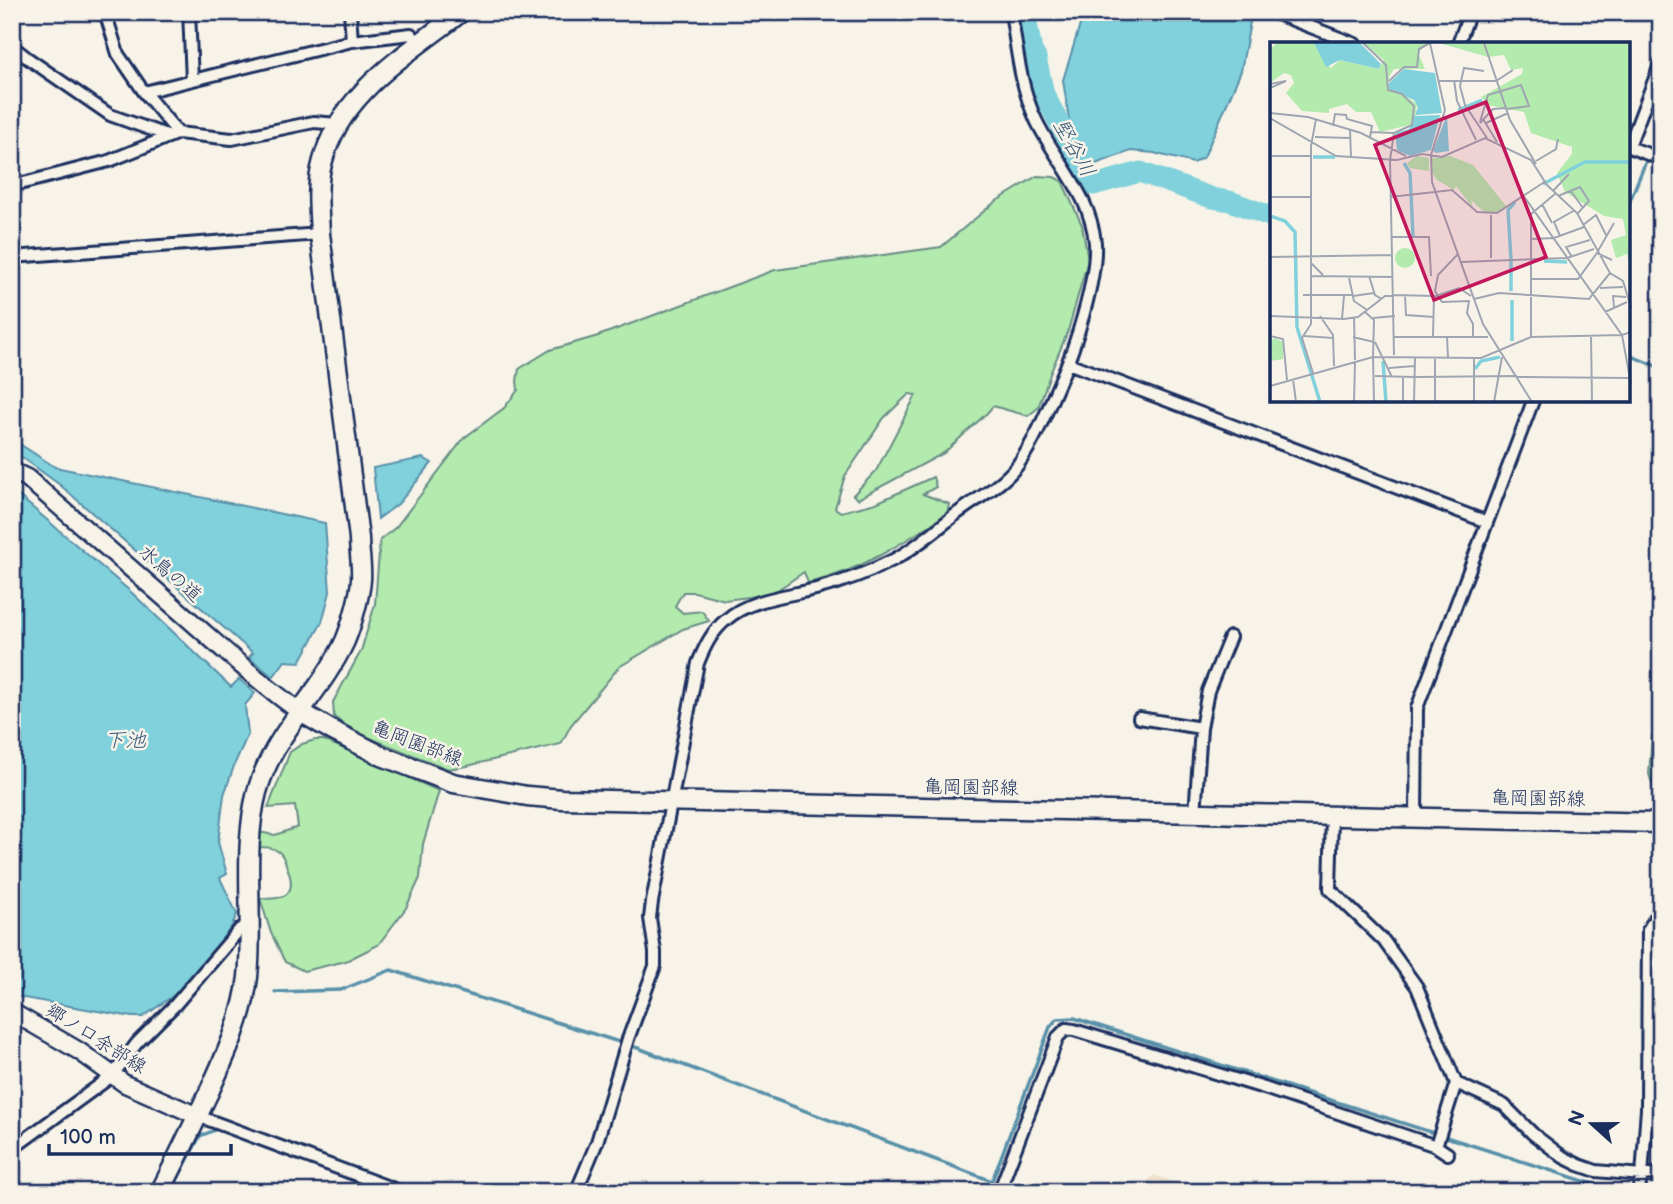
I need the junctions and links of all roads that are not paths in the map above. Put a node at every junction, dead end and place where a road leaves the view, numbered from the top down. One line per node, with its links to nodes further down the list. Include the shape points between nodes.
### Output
1 (105, 12): 15 (street, via 118,54)
2 (189, 12): 14 (street)
3 (350, 12): 8 (street)
4 (461, 12): 11 (main road)
5 (1011, 12): 24 (street, via 1024,87 1037,121 1088,209 1095,240 1096,260)
6 (1272, 12): 9 (street)
7 (1470, 12): 10 (street)
8 (352, 41): 11 (street, via 411,34); 14 (street)
9 (1350, 42)
10 (1459, 42)
11 (419, 45): 16 (main road, via 371,82)
12 (12, 46): 17 (street, via 110,115)
13 (1661, 62): 18 (street)
14 (192, 80): 15 (street)
15 (144, 92): 17 (street)
16 (338, 124): 17 (street, via 314,122 232,139); 22 (main road, via 321,165)
17 (174, 135): 21 (street, via 109,161)
18 (1631, 141)
19 (1631, 147): 20 (street)
20 (1661, 159)
21 (12, 186)
22 (320, 234): 23 (street); 29 (main road, via 361,580 345,641)
23 (12, 257)
24 (1068, 363): 27 (street); 32 (street, via 1042,422 1018,465 1002,482 897,558 848,580 751,604 727,618 708,639 698,663)
25 (1533, 402): 27 (street)
26 (12, 471): 29 (street, 水鳥の道, via 27,478 241,667)
27 (1487, 522): 35 (street, via 1417,708)
28 (1230, 637): 31 (street, via 1208,691)
29 (299, 711): 32 (main road, 亀岡園部線, via 382,756 453,783 527,796); 38 (main road, via 269,758 257,792 252,823)
30 (1139, 718): 31 (street)
31 (1201, 728): 33 (street)
32 (671, 802): 33 (main road, 亀岡園部線); 51 (street, via 650,918 655,966)
33 (1195, 814): 34 (main road, 亀岡園部線)
34 (1332, 816): 35 (main road, 亀岡園部線); 41 (street, via 1330,889 1384,941 1417,987)
35 (1416, 818): 36 (main road, 亀岡園部線)
36 (1661, 823)
37 (1661, 908): 47 (street, via 1648,930)
38 (251, 924): 40 (street, via 240,929 175,1006 136,1043); 42 (main road, via 248,979 240,1014)
39 (12, 1012): 40 (street, 郷ノ口余部線)
40 (112, 1076): 42 (street, 郷ノ口余部線); 44 (street)
41 (1456, 1083): 43 (street); 47 (street, via 1504,1105 1533,1134 1578,1165)
42 (198, 1116): 49 (main road); 50 (street)
43 (1436, 1146): 45 (street); 52 (street, via 1066,1029 1058,1037)
44 (12, 1149)
45 (1448, 1154)
46 (1661, 1173): 47 (street)
47 (1642, 1175): 48 (street)
48 (1640, 1191)
49 (160, 1192)
50 (402, 1192)
51 (576, 1192)
52 (999, 1192)

